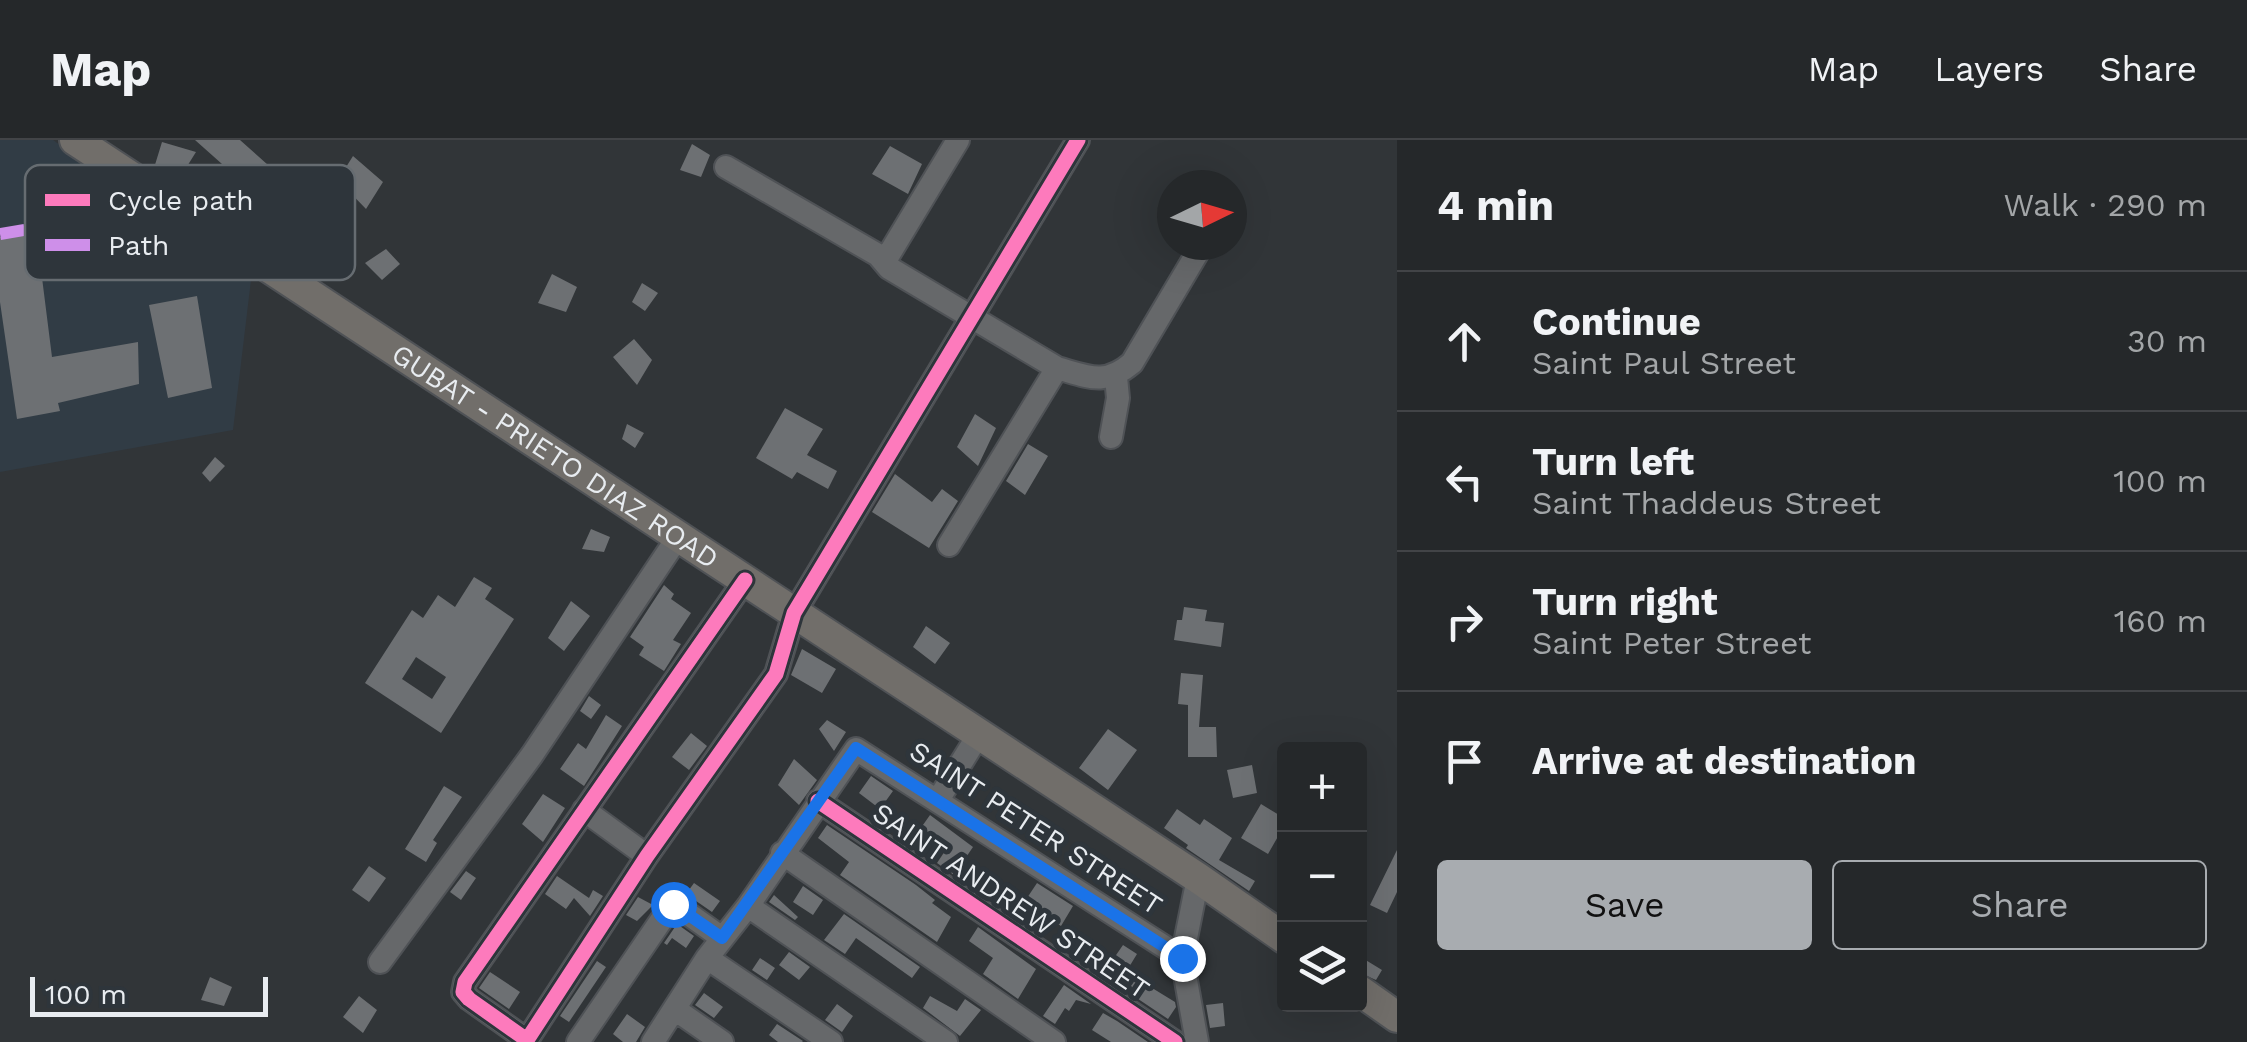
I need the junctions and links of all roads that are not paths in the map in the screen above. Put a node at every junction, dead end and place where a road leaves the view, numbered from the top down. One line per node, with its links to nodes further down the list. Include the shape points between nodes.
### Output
1 (75, 140): 4 (main road, GUBAT - PRIETO DIAZ ROAD)
2 (958, 140): 7 (street)
3 (1078, 140): 9 (street)
4 (113, 165)
5 (726, 167): 7 (street)
6 (1193, 260): 11 (street, via 1132,362)
7 (884, 262): 9 (street)
8 (288, 280): 13 (main road, GUBAT - PRIETO DIAZ ROAD)
9 (972, 317): 10 (street); 16 (street)
10 (1057, 368): 11 (street); 14 (street)
11 (1116, 377): 12 (street)
12 (1111, 437)
13 (678, 536): 15 (main road, GUBAT - PRIETO DIAZ ROAD); 29 (street, via 532,754)
14 (949, 545)
15 (744, 580): 16 (main road, GUBAT - PRIETO DIAZ ROAD); 20 (street)
16 (794, 613): 17 (main road, GUBAT - PRIETO DIAZ ROAD); 22 (street, via 776,674)
17 (978, 734): 18 (street); 23 (main road, GUBAT - PRIETO DIAZ ROAD)
18 (938, 800): 19 (street, SAINT PETER STREET, via 856,748); 28 (street, SAINT PETER STREET)
19 (818, 801): 21 (street); 39 (street, SAINT ANDREW STREET)
20 (584, 810): 22 (street); 22 (street, via 465,982 469,999 527,1040)
21 (782, 853): 24 (street); 38 (street)
22 (647, 856)
23 (1198, 878): 25 (main road, GUBAT - PRIETO DIAZ ROAD); 28 (street)
24 (748, 906): 26 (street); 37 (street)
25 (1277, 933)
26 (722, 938): 27 (street); 33 (street, via 673,904)
27 (707, 958): 31 (street); 36 (street)
28 (1182, 958): 40 (street)
29 (380, 962)
30 (1367, 995): 32 (main road)
31 (676, 1010): 34 (street); 35 (street)
32 (1397, 1016)
33 (578, 1042)
34 (653, 1042)
35 (722, 1042)
36 (832, 1042)
37 (946, 1042)
38 (1054, 1042)
39 (1175, 1042)
40 (1197, 1042)

